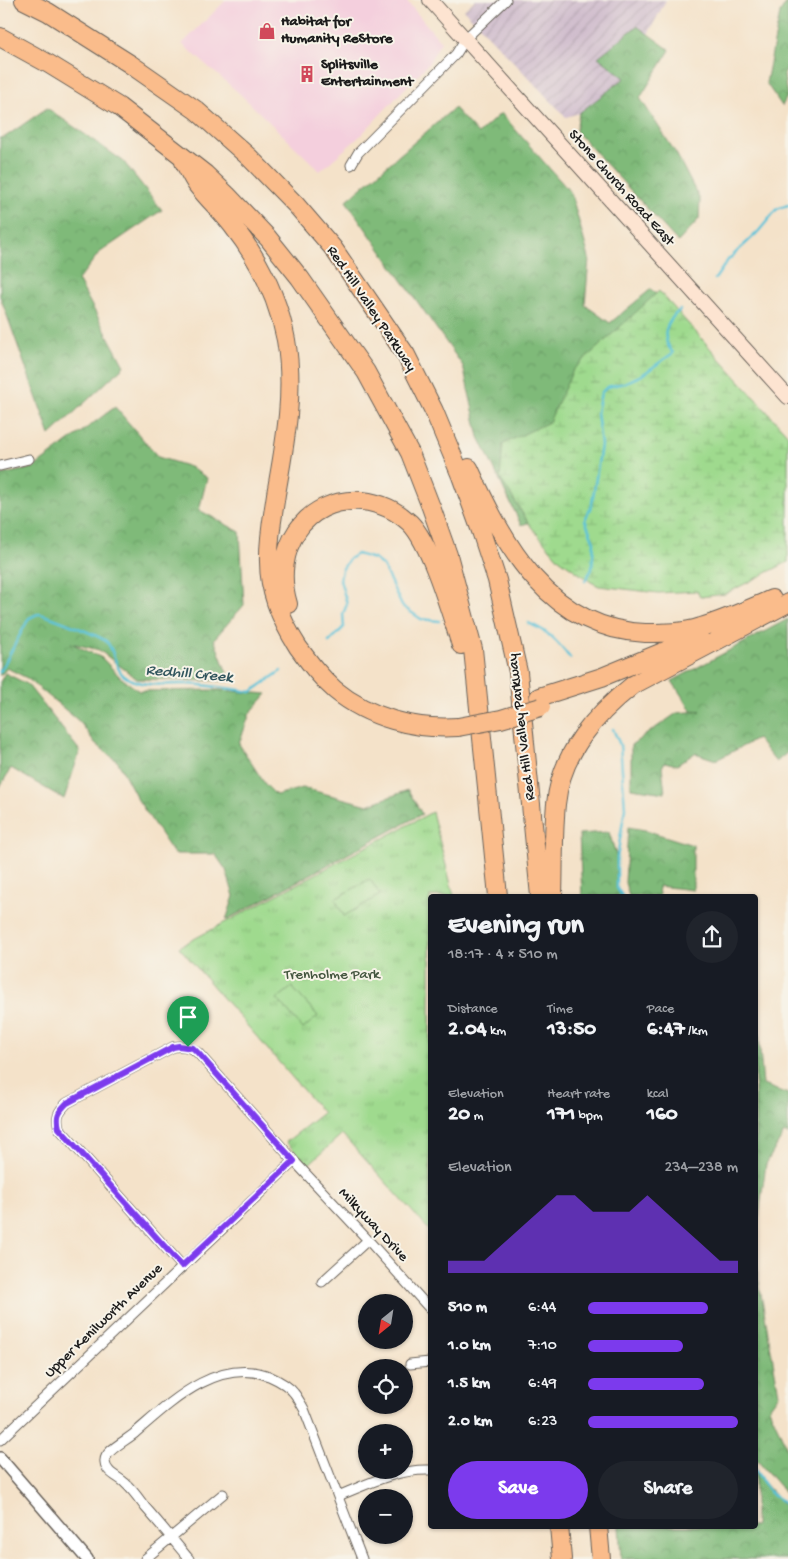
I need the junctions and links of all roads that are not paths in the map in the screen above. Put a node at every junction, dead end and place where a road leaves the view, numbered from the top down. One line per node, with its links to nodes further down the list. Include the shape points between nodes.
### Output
1 (24, 0): 9 (highway, Red Hill Valley Parkway, via 130,64 196,110 250,158 333,248 406,356)
2 (430, 0): 5 (main road, Stone Church Road East)
3 (506, 0): 5 (street)
4 (0, 38): 6 (highway, via 119,107)
5 (466, 38): 7 (street, via 456,54 358,153); 8 (main road, Stone Church Road East)
6 (178, 153): 16 (highway, via 196,183 232,225 265,276 286,340 290,389 288,416 268,563 271,583 289,633 328,684 360,707 427,728); 17 (highway, via 227,194 300,278 366,372 410,453 448,555 474,649)
7 (351, 165)
8 (788, 397)
9 (434, 411): 13 (highway, via 450,428 486,504 520,563 545,591 571,610 616,629 665,633 701,627); 19 (highway, Red Hill Valley Parkway, via 482,531 518,672)
10 (28, 459): 11 (street)
11 (0, 466)
12 (788, 590): 13 (highway)
13 (780, 601): 14 (highway); 15 (highway)
14 (693, 652): 15 (highway, via 596,689); 20 (highway, via 633,684 613,700 587,728 573,752 556,803)
15 (540, 702): 16 (highway, via 499,709)
16 (458, 722): 17 (highway, via 419,717 379,706 339,680 303,637 290,612 283,573 292,539 312,515 340,502 373,502 400,514 418,533 446,598 463,650)
17 (483, 740): 18 (highway)
18 (498, 894)
19 (540, 894)
20 (553, 894)
21 (294, 1161): 22 (street, Milkyway Drive); 23 (street, Upper Kenilworth Avenue); 23 (street, Milkyway Drive, via 198,1053 188,1047 173,1047 67,1103 58,1113 59,1128)
22 (368, 1240): 24 (street); 25 (street, Milkyway Drive)
23 (182, 1266): 28 (street, Upper Kenilworth Avenue)
24 (322, 1282)
25 (428, 1307)
26 (428, 1362): 27 (street)
27 (413, 1364)
28 (0, 1440)
29 (0, 1458): 36 (street)
30 (428, 1470): 32 (street, via 393,1474)
31 (223, 1494): 35 (street)
32 (338, 1496): 35 (street, via 304,1409 293,1392 277,1379 258,1372 236,1371 193,1388 127,1441 108,1452 105,1458 107,1469 125,1483); 39 (street)
33 (559, 1529): 40 (highway)
34 (598, 1529): 41 (highway)
35 (171, 1537): 37 (street); 38 (street)
36 (87, 1559)
37 (145, 1559)
38 (189, 1559)
39 (362, 1559)
40 (562, 1559)
41 (601, 1559)

